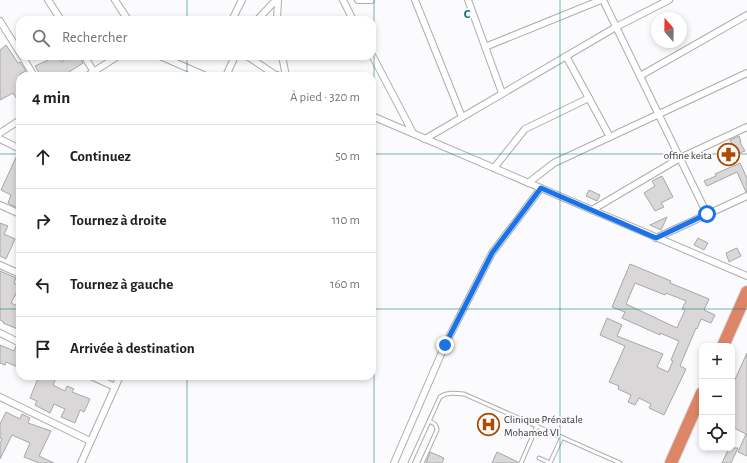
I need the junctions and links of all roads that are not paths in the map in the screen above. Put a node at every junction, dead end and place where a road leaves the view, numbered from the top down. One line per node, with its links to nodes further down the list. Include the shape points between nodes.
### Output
1 (48, 0): 14 (street)
2 (242, 0): 16 (street)
3 (277, 0): 17 (street); 18 (street)
4 (343, 0): 19 (street)
5 (358, 0): 6 (street)
6 (365, 0): 7 (street)
7 (371, 0)
8 (415, 0): 44 (street)
9 (468, 0): 23 (street)
10 (602, 0): 21 (street); 23 (street)
11 (669, 0): 21 (street)
12 (118, 1): 15 (street)
13 (747, 15): 40 (street)
14 (58, 16)
15 (126, 16)
16 (234, 16)
17 (262, 16)
18 (277, 16)
19 (351, 16)
20 (0, 21): 22 (street)
21 (616, 26): 24 (street); 40 (street)
22 (16, 47)
23 (485, 47): 41 (street)
24 (566, 56): 41 (street); 42 (street)
25 (24, 60): 33 (street)
26 (86, 60): 34 (street)
27 (112, 60): 34 (street)
28 (169, 60): 35 (street)
29 (233, 60): 36 (street)
30 (252, 60): 37 (street)
31 (283, 60): 38 (street)
32 (374, 60): 49 (street)
33 (32, 72)
34 (94, 72)
35 (197, 72)
36 (228, 72)
37 (270, 72)
38 (285, 72)
39 (747, 73): 43 (street)
40 (640, 76): 43 (street)
41 (502, 93): 44 (street)
42 (589, 98): 50 (street); 55 (street, via 525,129)
43 (658, 114): 50 (street); 54 (street)
44 (462, 117): 51 (street)
45 (376, 118): 49 (street)
46 (16, 123): 48 (street)
47 (747, 127): 54 (street)
48 (0, 133)
49 (413, 133): 51 (street)
50 (610, 137): 56 (street, via 554,163)
51 (425, 138): 55 (street)
52 (0, 139): 53 (street)
53 (16, 147)
54 (680, 158): 60 (street); 62 (street)
55 (494, 168): 56 (street)
56 (528, 183): 57 (street)
57 (541, 188): 60 (street); 85 (street, via 492,253 445,345)
58 (747, 196): 62 (street)
59 (0, 205): 61 (street)
60 (592, 210): 63 (street)
61 (16, 212)
62 (707, 214): 63 (street)
63 (656, 238): 66 (street)
64 (0, 265): 65 (street)
65 (16, 272)
66 (747, 276)
67 (747, 293): 71 (highway)
68 (747, 310): 72 (highway)
69 (0, 333): 70 (street)
70 (16, 341)
71 (724, 343)
72 (732, 343)
73 (100, 380): 75 (street)
74 (118, 380): 75 (street)
75 (115, 387): 82 (street)
76 (0, 397): 82 (street)
77 (699, 400): 91 (highway)
78 (701, 415): 92 (highway)
79 (429, 421): 80 (lane, via 440,397 456,393 464,394); 86 (lane); 87 (lane, via 435,424 437,430)
80 (538, 426): 81 (lane); 88 (lane)
81 (562, 437): 89 (lane); 90 (lane)
82 (90, 441): 84 (street)
83 (538, 458): 89 (lane)
84 (81, 463)
85 (394, 463)
86 (410, 463)
87 (422, 463)
88 (521, 463)
89 (550, 463)
90 (620, 463)
91 (671, 463)
92 (680, 463)

